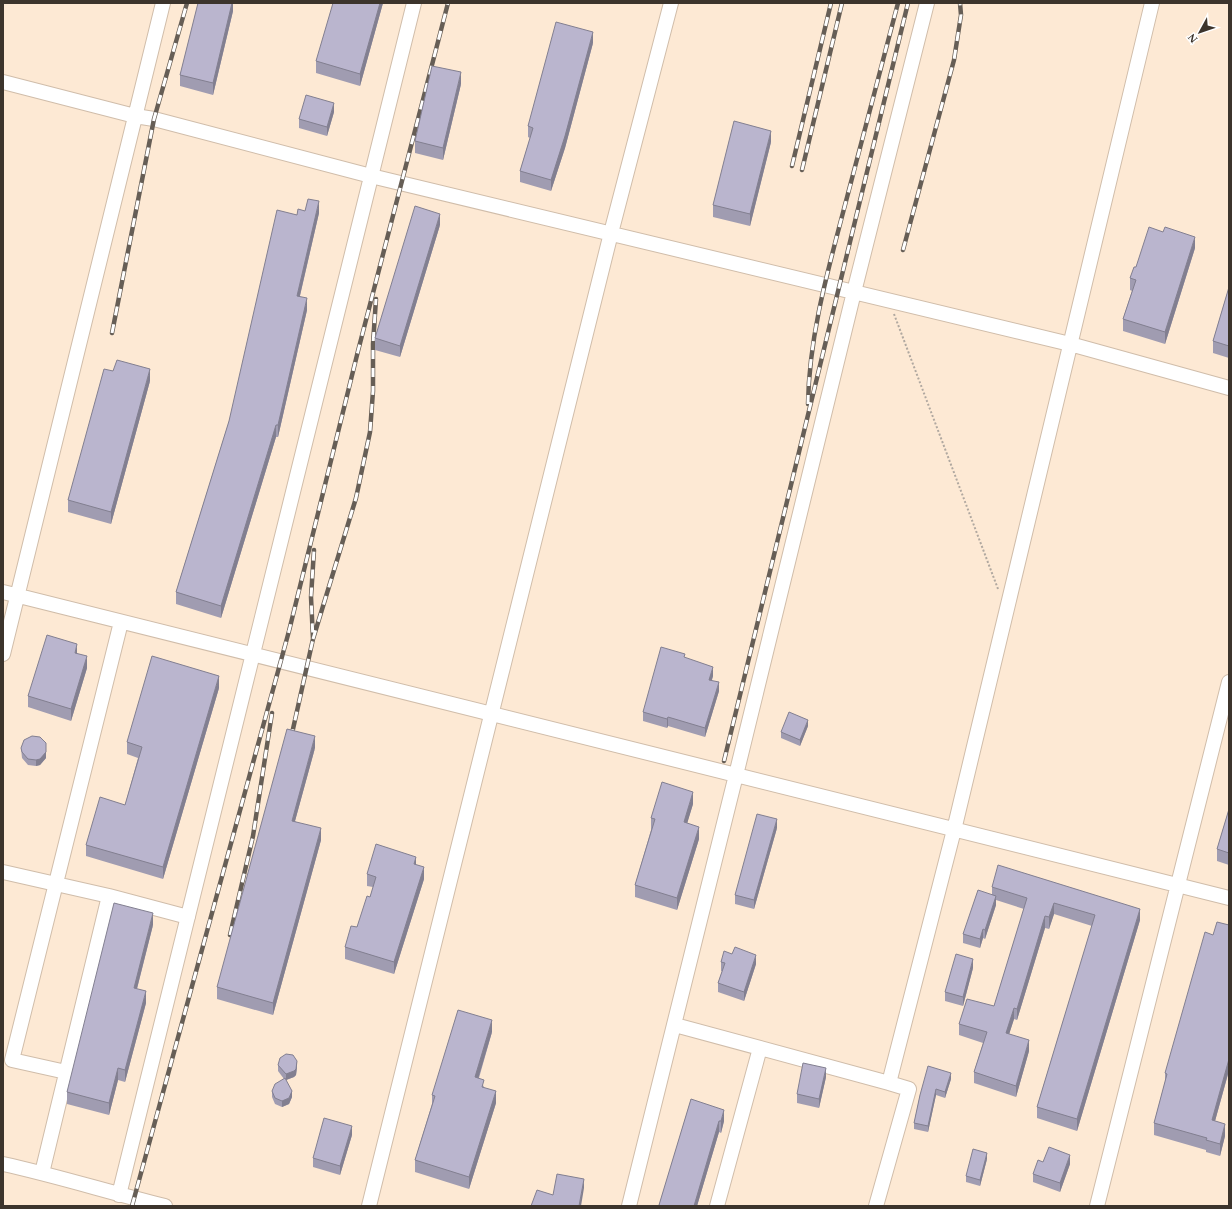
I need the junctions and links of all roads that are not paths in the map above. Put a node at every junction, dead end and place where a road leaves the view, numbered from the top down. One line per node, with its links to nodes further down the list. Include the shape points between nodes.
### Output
1 (163, 3): 7 (street)
2 (414, 3): 8 (street)
3 (671, 3): 9 (street)
4 (927, 3): 10 (street)
5 (1152, 3): 11 (street)
6 (3, 82): 7 (street)
7 (135, 116): 8 (street); 14 (street)
8 (371, 176): 9 (street); 17 (street)
9 (611, 234): 10 (street); 19 (street)
10 (854, 292): 11 (street); 20 (street)
11 (1070, 344): 12 (street); 21 (street)
12 (1229, 388)
13 (3, 592): 14 (street)
14 (17, 596): 15 (street); 16 (street)
15 (121, 622): 17 (street); 23 (street)
16 (3, 654)
17 (253, 654): 19 (street); 27 (street)
18 (1229, 682): 24 (street)
19 (492, 714): 20 (street); 36 (street)
20 (736, 775): 21 (street); 28 (street)
21 (954, 830): 24 (street); 31 (street)
22 (3, 872): 23 (street)
23 (56, 885): 25 (street); 30 (street, via 12,1060)
24 (1178, 886): 26 (street); 40 (street)
25 (109, 896): 27 (street); 30 (street)
26 (1229, 898)
27 (188, 917): 34 (street)
28 (675, 1025): 29 (street); 37 (street)
29 (760, 1048): 31 (street); 38 (street)
30 (66, 1072): 33 (street)
31 (889, 1083): 39 (street, via 909,1089)
32 (3, 1164): 33 (street)
33 (42, 1173): 34 (street)
34 (119, 1195): 35 (street)
35 (165, 1206)
36 (369, 1206)
37 (629, 1206)
38 (717, 1206)
39 (876, 1206)
40 (1097, 1206)

